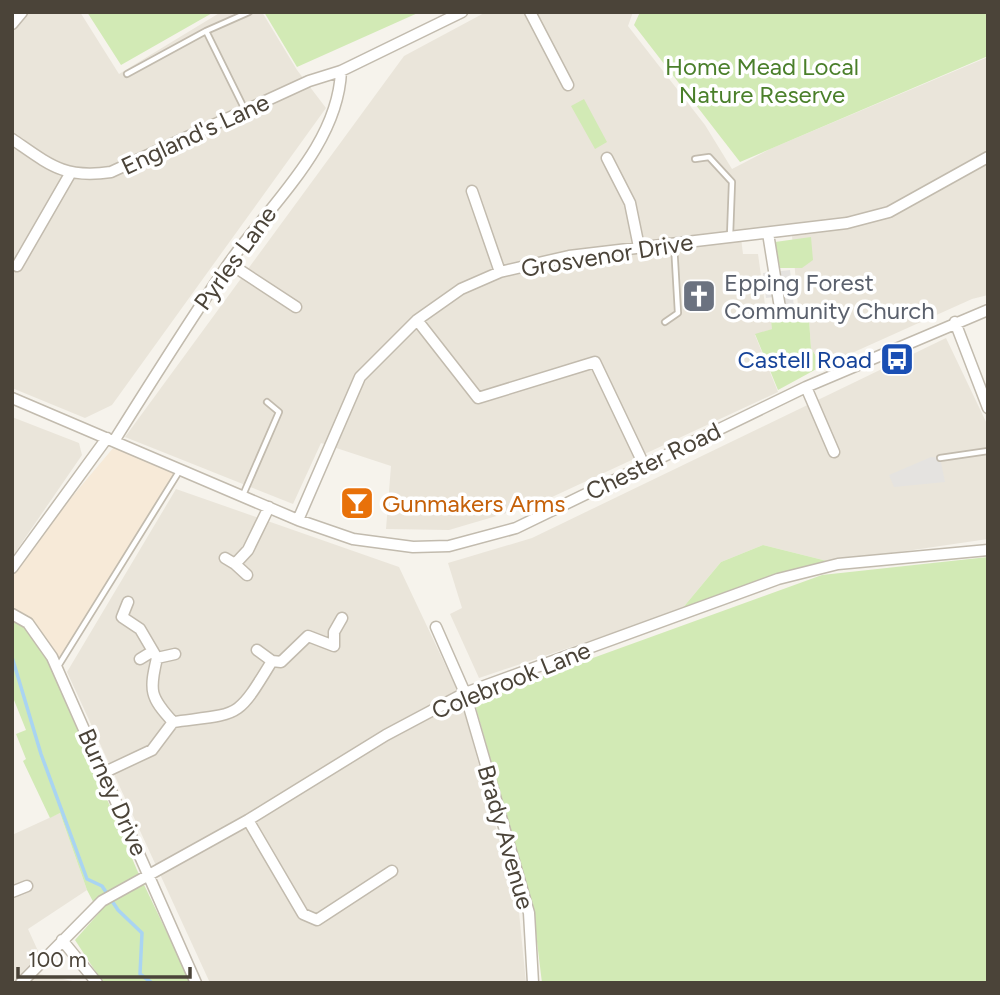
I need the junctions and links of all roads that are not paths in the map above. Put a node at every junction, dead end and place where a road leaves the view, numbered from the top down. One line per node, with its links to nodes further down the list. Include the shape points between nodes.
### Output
1 (249, 12): 4 (lane)
2 (462, 12): 5 (street, England's Lane)
3 (530, 12): 7 (street)
4 (206, 31): 6 (lane); 8 (lane)
5 (341, 71): 8 (street, England's Lane); 19 (street, Pyrles Lane, via 337,106 316,149)
6 (127, 74)
7 (568, 85)
8 (246, 111): 13 (street, England's Lane, via 111,172)
9 (12, 139): 13 (street)
10 (988, 157): 15 (street, Grosvenor Drive, via 890,212 847,223)
11 (607, 158): 18 (street, via 630,203)
12 (695, 159): 16 (lane, via 709,157 732,182)
13 (70, 174): 20 (street)
14 (472, 191): 21 (street)
15 (768, 233): 16 (street, Grosvenor Drive); 23 (street)
16 (730, 236): 17 (street, Grosvenor Drive)
17 (674, 243): 18 (street, Grosvenor Drive); 26 (lane, via 678,313)
18 (639, 247): 21 (street, Grosvenor Drive)
19 (229, 263): 22 (street); 32 (street, Pyrles Lane)
20 (17, 266)
21 (500, 272): 25 (street, Grosvenor Drive, via 461,289)
22 (296, 307)
23 (780, 308)
24 (988, 310): 27 (street, Chester Road)
25 (417, 320): 36 (street, via 478,398 595,362); 40 (street, Grosvenor Drive, via 360,377)
26 (665, 322)
27 (955, 322): 28 (street, Chester Road); 31 (street)
28 (806, 387): 34 (street); 36 (street, Chester Road)
29 (12, 398): 32 (street, Chester Road)
30 (267, 402): 38 (lane, via 279,412)
31 (988, 408)
32 (111, 439): 37 (street, Chester Road); 44 (street, Pyrles Lane)
33 (988, 451): 35 (lane)
34 (834, 452)
35 (940, 458)
36 (644, 465): 40 (street, Chester Road, via 516,528 449,546 353,540)
37 (180, 470): 38 (street, Chester Road); 55 (lane)
38 (243, 496): 39 (street, Chester Road)
39 (269, 507): 40 (street, Chester Road); 43 (street, via 248,550)
40 (298, 520)
41 (988, 550): 56 (street, Colebrook Lane, via 838,564 778,579)
42 (225, 558): 43 (street)
43 (235, 564): 45 (street)
44 (12, 568)
45 (247, 575)
46 (128, 603): 52 (street, via 122,617 140,629)
47 (12, 614): 55 (street, Burney Drive, via 27,623)
48 (342, 618): 54 (street, via 334,632 334,646 308,636 286,659)
49 (436, 627): 56 (street, Brady Avenue)
50 (257, 650): 54 (street)
51 (174, 654): 52 (street)
52 (155, 655): 53 (street); 57 (street, via 151,685 155,702)
53 (140, 659)
54 (272, 661): 57 (street, via 245,705 232,715)
55 (57, 667): 58 (street, Burney Drive)
56 (465, 693): 59 (street, Colebrook Lane, via 386,735); 68 (street, Brady Avenue, via 529,913)
57 (173, 722): 58 (street, via 152,750)
58 (103, 773): 61 (street, Burney Drive)
59 (248, 820): 60 (street, via 303,914 317,920); 61 (street, Colebrook Lane)
60 (393, 871)
61 (149, 873): 64 (street, Colebrook Lane, via 102,901); 67 (street, Burney Drive)
62 (27, 886): 63 (street)
63 (12, 892)
64 (62, 940): 65 (street, Colebrook Lane); 66 (street)
65 (21, 983)
66 (97, 983)
67 (196, 983)
68 (533, 983)

